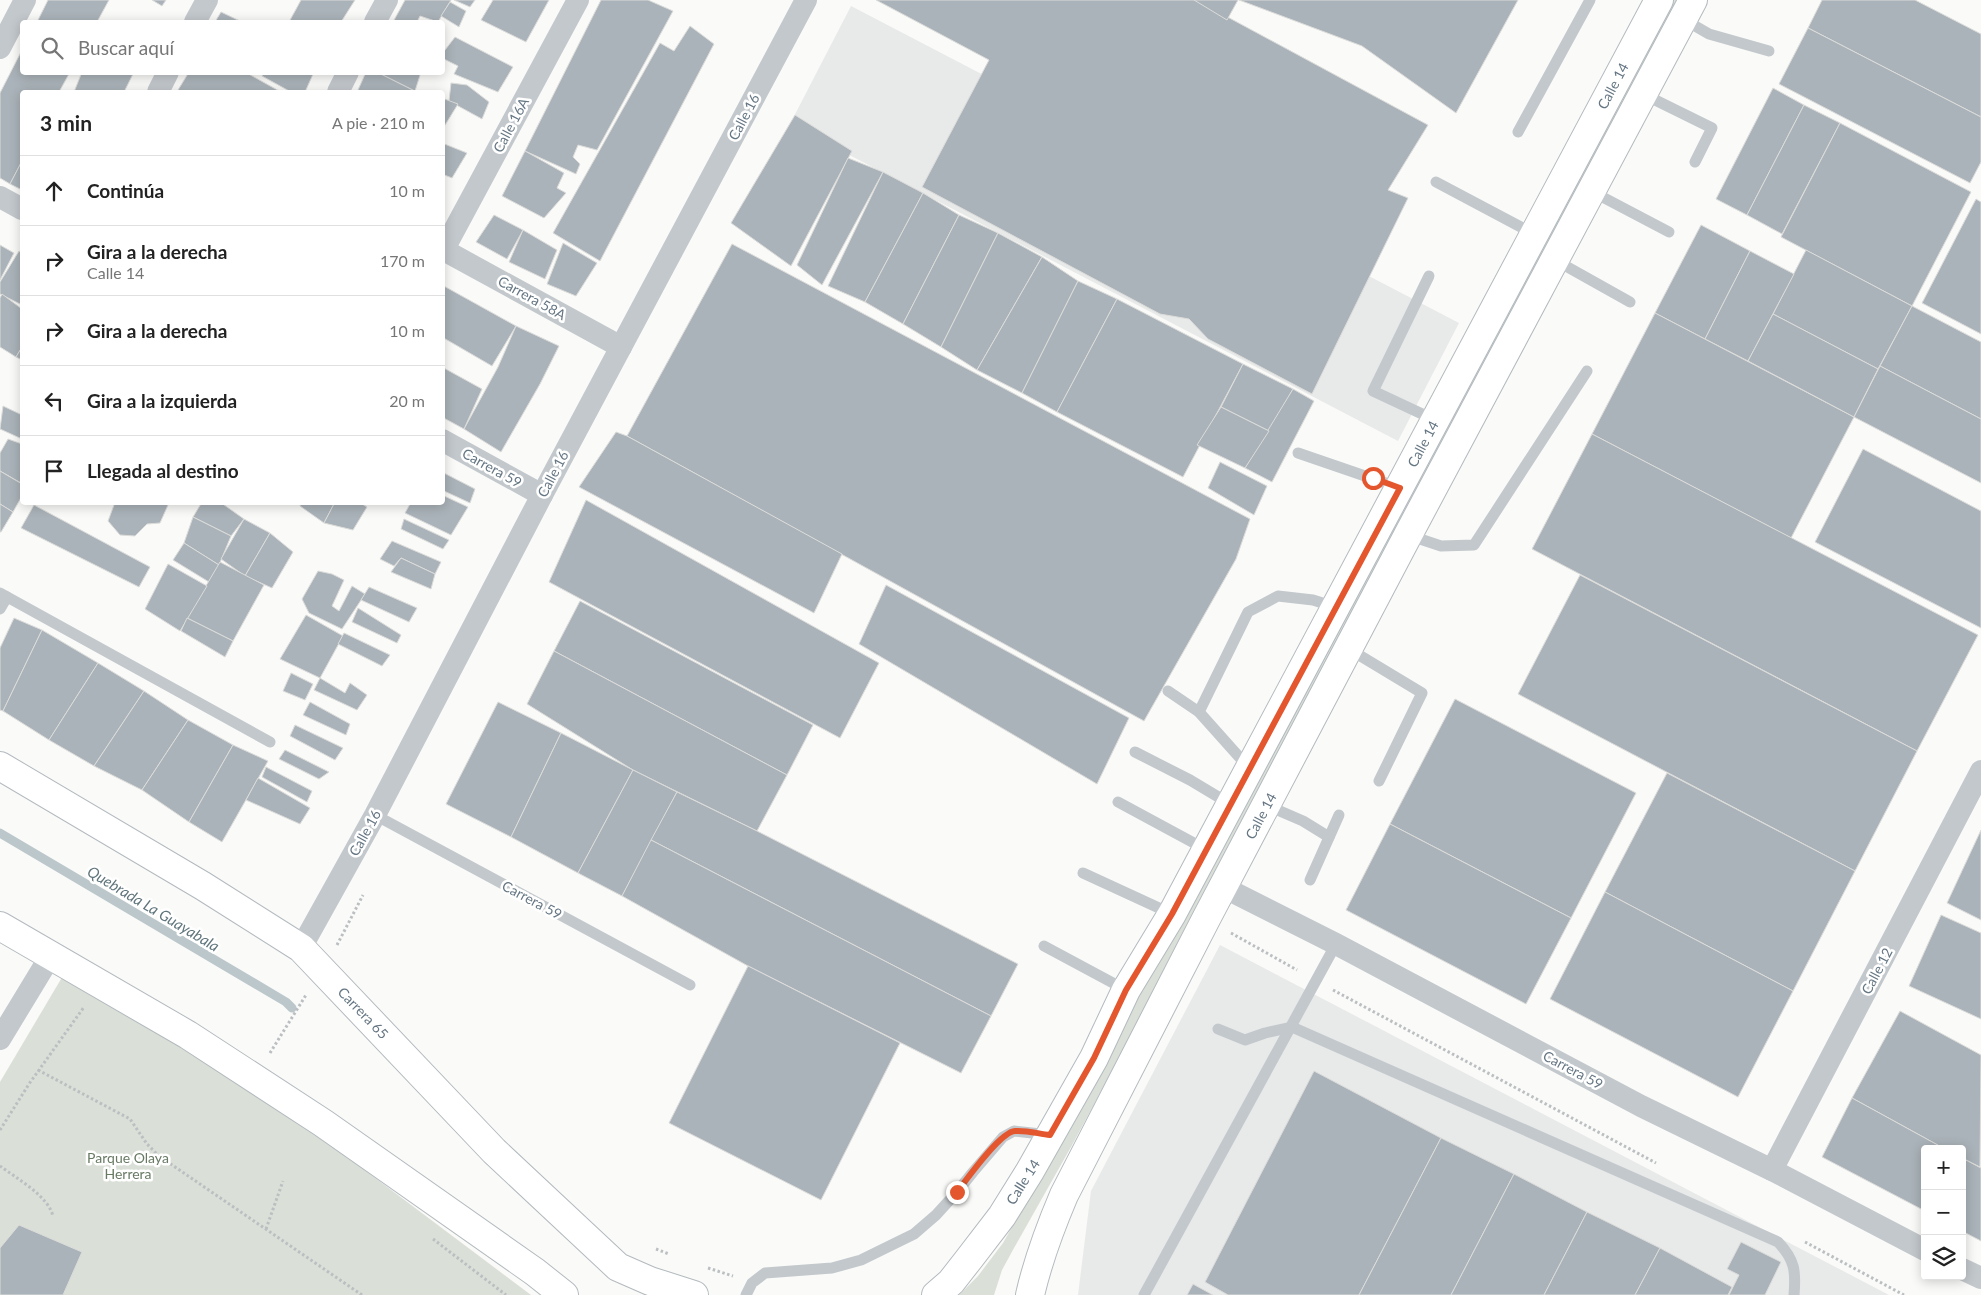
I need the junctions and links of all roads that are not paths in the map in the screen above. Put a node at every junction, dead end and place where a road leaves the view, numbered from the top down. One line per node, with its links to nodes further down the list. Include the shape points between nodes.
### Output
1 (25, 0): 11 (street)
2 (206, 0): 9 (street)
3 (387, 0): 10 (street)
4 (578, 0): 26 (street, Calle 16A)
5 (806, 0): 31 (street, Calle 16)
6 (1590, 0): 18 (lane)
7 (1659, 0): 25 (street, Calle 14)
8 (1688, 10): 12 (lane, via 1709,34); 17 (street, Calle 14)
9 (196, 20)
10 (376, 20)
11 (0, 48)
12 (1769, 51)
13 (166, 75): 15 (street)
14 (346, 75): 16 (street)
15 (159, 90)
16 (339, 90)
17 (1643, 94): 19 (lane, via 1712,128); 21 (street, Calle 14)
18 (1518, 132)
19 (1695, 162)
20 (1436, 182): 25 (lane)
21 (1590, 190): 24 (lane); 28 (street, Calle 14)
22 (0, 197): 23 (street)
23 (20, 208)
24 (1669, 232)
25 (1534, 234): 33 (street, Calle 14)
26 (445, 245)
27 (445, 250): 31 (street, Carrera 58A)
28 (1554, 260): 30 (lane); 38 (street, Calle 14)
29 (1429, 276): 33 (lane, via 1373,391)
30 (1630, 302)
31 (621, 347): 37 (street, Calle 16)
32 (1587, 371): 38 (lane, via 1474,545 1441,546)
33 (1435, 420): 36 (street, Calle 14)
34 (445, 442): 37 (street, Carrera 59)
35 (1298, 453): 36 (lane)
36 (1400, 488): 40 (street, Calle 14)
37 (542, 495): 54 (street, Calle 16)
38 (1408, 535): 42 (street, Calle 14)
39 (3, 595): 41 (lane); 45 (lane)
40 (1336, 607): 44 (lane, via 1314,600 1278,596 1248,612); 48 (street, Calle 14)
41 (0, 609)
42 (1349, 649): 50 (lane, via 1422,693); 53 (street, Calle 14)
43 (1168, 691): 44 (lane)
44 (1198, 712): 48 (lane)
45 (270, 742)
46 (1135, 752): 52 (lane)
47 (0, 766): 65 (street, Carrera 65)
48 (1249, 768): 52 (street, Calle 14)
49 (1981, 772): 73 (street, Calle 12)
50 (1379, 781)
51 (1118, 802): 57 (lane)
52 (1230, 804): 57 (street, Calle 14)
53 (1266, 805): 56 (lane); 60 (street, Calle 14)
54 (374, 815): 65 (street, Calle 16); 67 (lane, Carrera 59)
55 (1339, 815): 56 (lane)
56 (1329, 837): 59 (lane)
57 (1206, 849): 61 (street, Calle 14)
58 (1083, 873): 61 (lane)
59 (1310, 880)
60 (1223, 887): 63 (street, Carrera 59); 81 (street, Calle 14, via 1064,1194 1048,1232)
61 (1172, 914): 68 (street, Calle 14)
62 (0, 926): 66 (street)
63 (1336, 944): 69 (lane); 73 (street, Carrera 59, via 1633,1102)
64 (1044, 946): 68 (lane)
65 (301, 948): 78 (street, Carrera 65, via 494,1151 618,1267)
66 (51, 955): 71 (street); 77 (street, via 188,1035 323,1123)
67 (690, 985)
68 (1126, 990): 72 (street, Calle 14, via 1094,1058)
69 (1292, 1027): 70 (lane, via 1245,1040); 82 (lane); 83 (lane, via 1778,1242 1789,1254 1795,1274)
70 (1218, 1030)
71 (0, 1039)
72 (1050, 1135): 79 (lane, via 1014,1131 1003,1137 936,1215 914,1234 888,1248 832,1268 765,1273 752,1282); 80 (street, Calle 14, via 1002,1216 951,1282)
73 (1772, 1170): 74 (street, Carrera 59)
74 (1921, 1248)
75 (1966, 1271): 76 (street)
76 (1981, 1278)
77 (564, 1295)
78 (694, 1295)
79 (746, 1295)
80 (936, 1295)
81 (1030, 1295)
82 (1144, 1295)
83 (1794, 1295)

